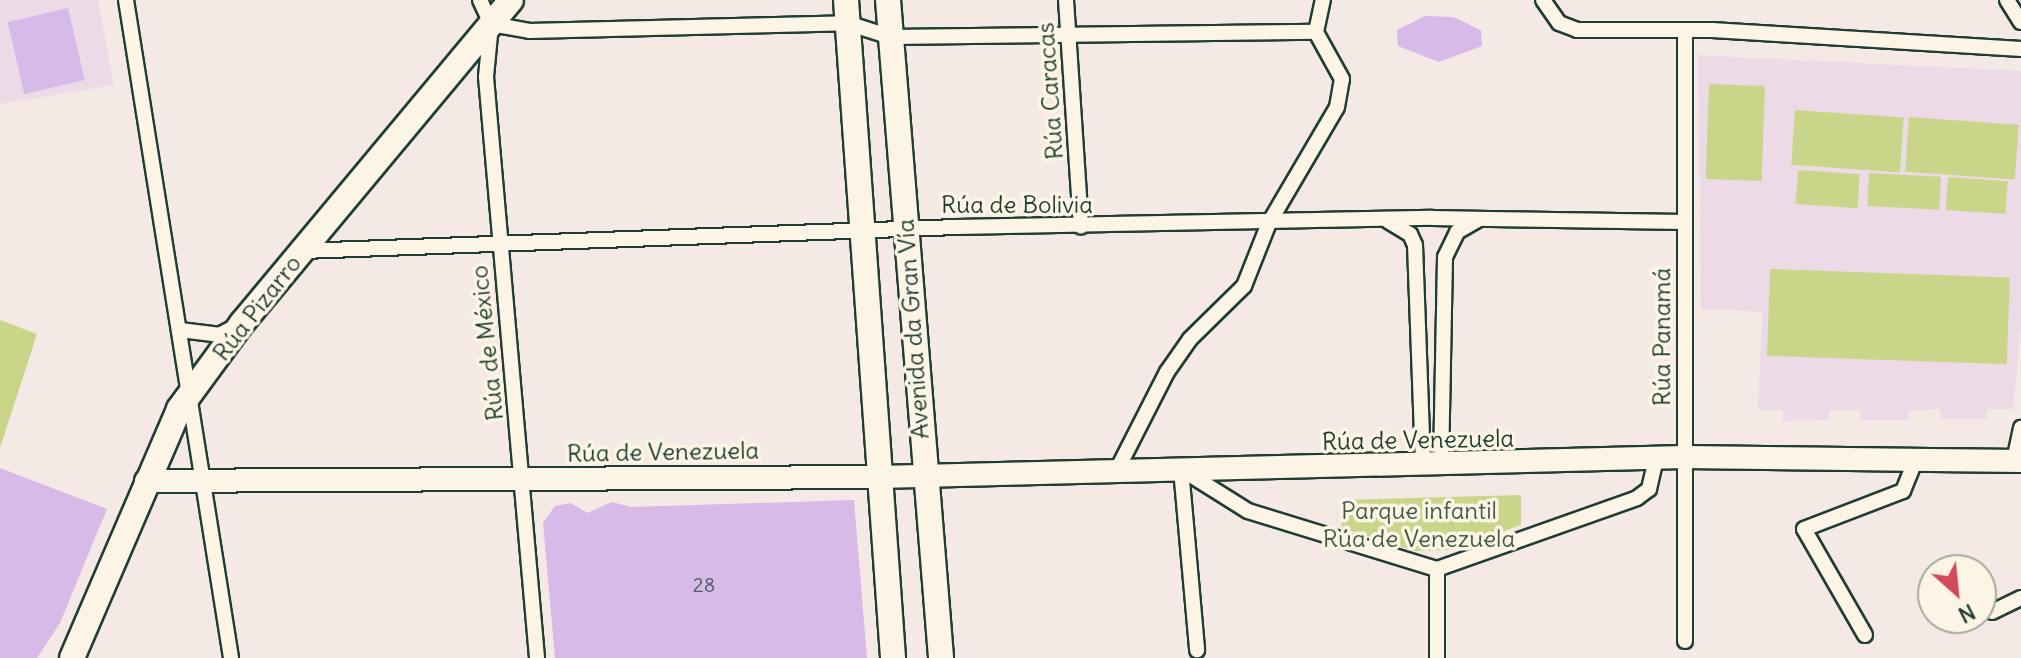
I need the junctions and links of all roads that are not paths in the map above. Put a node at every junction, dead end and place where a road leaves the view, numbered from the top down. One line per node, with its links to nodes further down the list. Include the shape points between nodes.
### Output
1 (126, 0): 27 (street)
2 (480, 0): 11 (street)
3 (511, 0): 11 (main road, Rúa Pizarro)
4 (888, 0): 15 (main road, Avenida da Gran Vía)
5 (1066, 0): 13 (street, Rúa Caracas)
6 (1323, 0): 12 (street)
7 (1543, 0): 14 (street, via 1559,23 1577,30)
8 (2007, 0): 10 (street)
9 (847, 12): 11 (street, via 529,31); 15 (street); 23 (main road, Avenida da Gran Vía)
10 (2021, 22)
11 (491, 24): 24 (street, Rúa de México, via 486,77); 25 (main road, Rúa Pizarro)
12 (1316, 32): 13 (street); 20 (street, via 1342,79 1337,107)
13 (1068, 34): 15 (street); 21 (street, Rúa Caracas)
14 (1685, 34): 16 (street, via 1723,30); 19 (street, Rúa Panamá)
15 (891, 37): 22 (main road, Avenida da Gran Vía)
16 (2021, 49)
17 (1380, 218): 18 (street, Rúa de Bolivia); 20 (street, Rúa de Bolivia); 34 (street, via 1401,226 1415,245)
18 (1482, 219): 19 (street, Rúa de Bolivia); 34 (street, via 1457,232 1445,257)
19 (1684, 222): 30 (street, Rúa Panamá)
20 (1269, 223): 21 (street, Rúa de Bolivia); 36 (street, via 1244,286 1190,339 1167,372)
21 (1081, 227): 22 (street, Rúa de Bolivia)
22 (905, 228): 23 (street, Rúa de Bolivia); 37 (main road, Avenida da Gran Vía)
23 (860, 229): 24 (street, Rúa de Bolivia); 38 (main road, Avenida da Gran Vía)
24 (499, 244): 25 (street, Rúa de Bolivia); 39 (street, Rúa de México)
25 (302, 251): 26 (main road, Rúa Pizarro)
26 (242, 323): 27 (street, via 219,335); 28 (main road, Rúa Pizarro)
27 (180, 330): 28 (street)
28 (189, 394): 40 (main road, Rúa Pizarro); 41 (street)
29 (2021, 428): 33 (street, via 2015,434)
30 (1684, 457): 31 (main road, Rúa de Venezuela); 32 (main road, Rúa de Venezuela); 46 (street, Rúa Panamá)
31 (1917, 457): 33 (main road, Rúa de Venezuela); 45 (street, via 1903,491 1804,529)
32 (1656, 459): 34 (main road, Rúa de Venezuela); 42 (street, via 1649,489 1637,498)
33 (2018, 461)
34 (1432, 466): 35 (main road, Rúa de Venezuela)
35 (1181, 469): 36 (main road, Rúa de Venezuela); 42 (street, via 1248,511); 47 (street)
36 (1116, 472): 37 (main road, Rúa de Venezuela)
37 (923, 476): 38 (main road, Rúa de Venezuela); 52 (main road, Avenida da Gran Vía)
38 (879, 477): 39 (main road, Rúa de Venezuela); 51 (main road, Avenida da Gran Vía)
39 (524, 480): 41 (main road, Rúa de Venezuela); 50 (street, Rúa de México)
40 (146, 481): 41 (main road, Rúa de Venezuela); 48 (main road, Rúa Pizarro)
41 (205, 483): 49 (street)
42 (1437, 569): 53 (street)
43 (2021, 598): 44 (street)
44 (1997, 610)
45 (1865, 635)
46 (1685, 641)
47 (1197, 650)
48 (72, 658)
49 (231, 658)
50 (537, 658)
51 (893, 658)
52 (941, 658)
53 (1437, 658)

